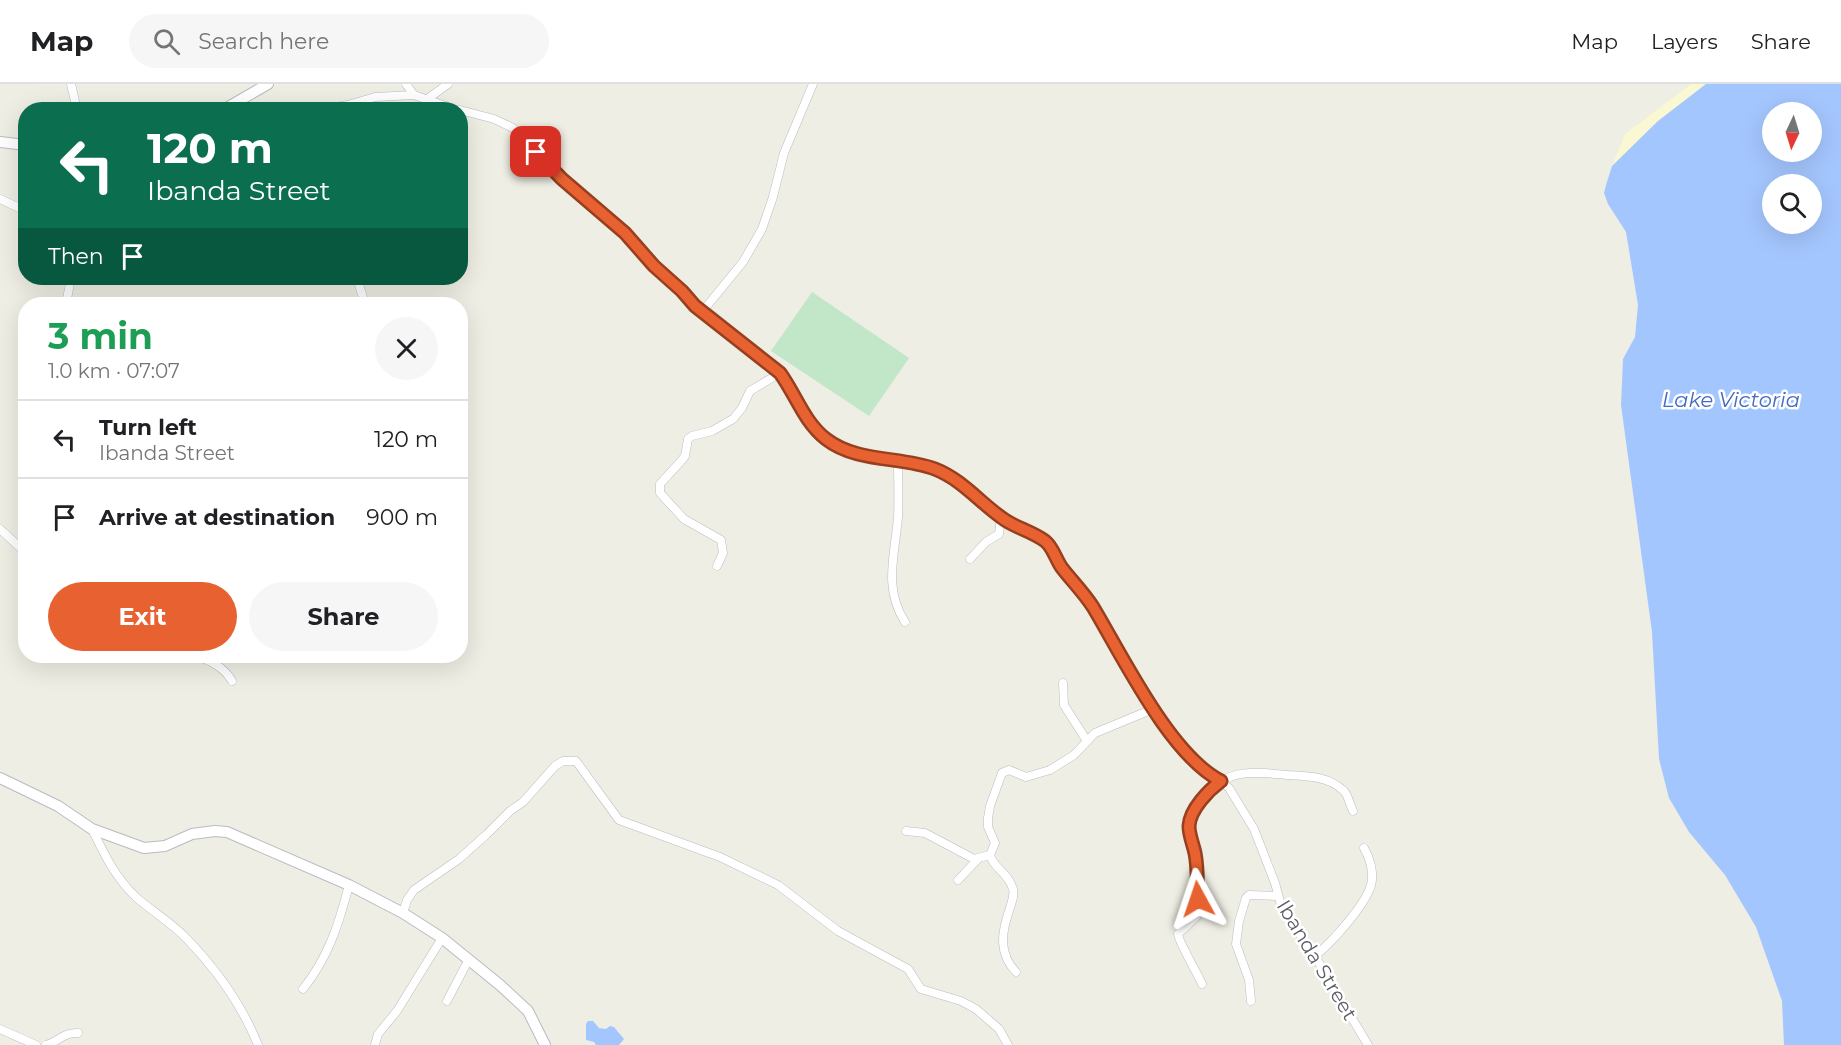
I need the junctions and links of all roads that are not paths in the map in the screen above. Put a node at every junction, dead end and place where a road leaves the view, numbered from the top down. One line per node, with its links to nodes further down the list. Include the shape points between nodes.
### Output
1 (71, 84): 8 (street)
2 (268, 84): 9 (street)
3 (406, 84): 6 (street)
4 (448, 84): 7 (street)
5 (813, 84): 17 (street, via 784,153 762,229 743,262)
6 (414, 95): 7 (street, Ibanda Street); 10 (street)
7 (426, 100): 11 (street, Ibanda Street)
8 (75, 102)
9 (238, 102)
10 (358, 102)
11 (433, 102)
12 (468, 112): 17 (street, Ibanda Street, via 513,128)
13 (1, 145): 14 (street)
14 (18, 145)
15 (0, 199): 16 (street)
16 (18, 208)
17 (702, 312): 18 (street, Ibanda Street)
18 (780, 373): 19 (street, Ibanda Street, via 800,408 826,440 842,449); 24 (street, via 755,386 733,419 688,439 685,456 660,484 660,493 684,519 721,540 723,553)
19 (898, 461): 20 (street, Ibanda Street, via 945,474); 25 (street, via 898,516 891,577 896,604)
20 (1001, 517): 23 (street, via 999,534); 29 (street, Ibanda Street, via 1048,543 1094,609)
21 (0, 529): 22 (street)
22 (18, 546)
23 (970, 559)
24 (717, 567)
25 (905, 622)
26 (212, 663): 27 (street)
27 (232, 681)
28 (1063, 683): 31 (street, via 1064,705)
29 (1153, 709): 30 (street); 34 (street, Ibanda Street, via 1194,760)
30 (1101, 730): 31 (street); 32 (street)
31 (1080, 731): 32 (street)
32 (1087, 741): 39 (street, via 1066,761 1036,775 1023,777 1010,770 1003,772 988,813 988,827 995,843)
33 (0, 778): 36 (street, via 58,806)
34 (1221, 781): 35 (street, via 1242,773 1265,771 1315,776 1346,792); 43 (street, Ibanda Street, via 1254,829); 49 (street, via 1189,822 1198,907 1194,921 1178,934)
35 (1353, 811)
36 (92, 829): 42 (street, via 149,848 165,846 192,834 227,832); 57 (street, via 122,881 186,938 220,978)
37 (906, 831): 40 (street, via 925,833)
38 (1364, 848): 46 (street, via 1372,883 1342,929)
39 (990, 855): 40 (street); 48 (street, via 1014,890 1002,949)
40 (978, 859): 41 (street)
41 (958, 880)
42 (349, 885): 44 (street); 50 (street, via 328,952)
43 (1278, 896): 46 (street, Ibanda Street, via 1282,909); 52 (street, via 1249,895 1239,921 1236,944 1249,980)
44 (403, 914): 45 (street); 60 (street, via 414,890 459,859 523,802 555,766 563,761 576,761 619,820 720,857 778,885 838,931 908,969 921,989 976,1009 999,1029)
45 (442, 938): 47 (street); 58 (street, via 397,1011 378,1034)
46 (1315, 956): 61 (street, Ibanda Street)
47 (469, 959): 51 (street); 59 (street, via 528,1011)
48 (1016, 972)
49 (1202, 984)
50 (303, 989)
51 (447, 1001)
52 (1251, 1001)
53 (0, 1029): 55 (street)
54 (78, 1033): 56 (street, via 62,1035)
55 (36, 1045)
56 (46, 1045)
57 (258, 1045)
58 (375, 1045)
59 (545, 1045)
60 (1008, 1045)
61 (1368, 1045)

